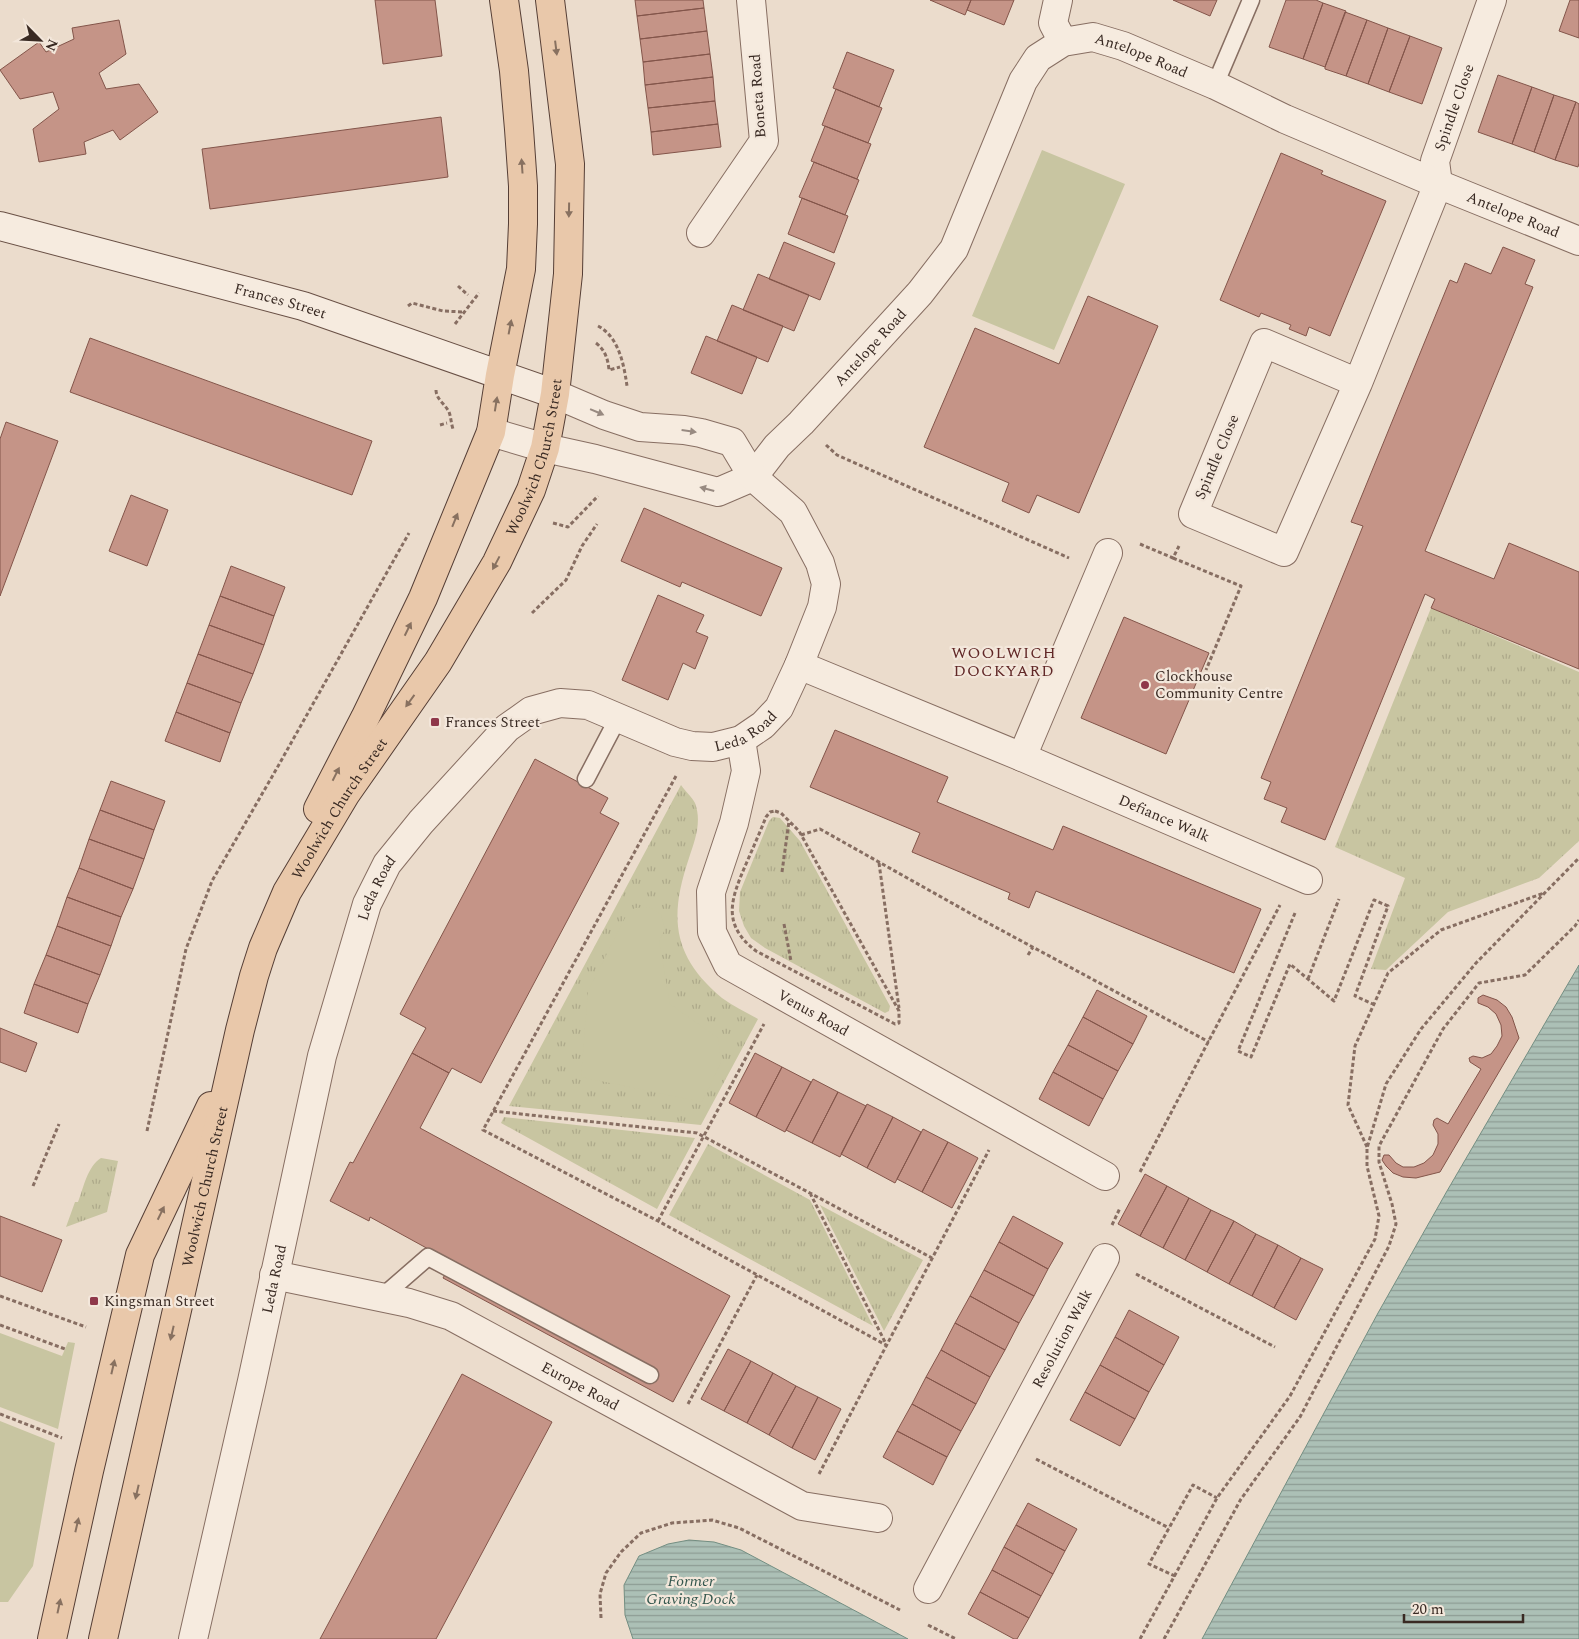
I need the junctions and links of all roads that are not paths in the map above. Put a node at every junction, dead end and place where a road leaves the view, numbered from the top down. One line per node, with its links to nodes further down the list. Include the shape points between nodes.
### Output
1 (504, 0): 13 (main road, Woolwich Church Street, one-way to 1, via 521,269 523,224 514,71)
2 (550, 0): 15 (main road, Woolwich Church Street, one-way to 15, via 570,164 568,274)
3 (751, 0): 11 (street, Boneta Road, via 764,141)
4 (1058, 0): 7 (street, via 1053,23)
5 (1251, 0): 8 (lane)
6 (1492, 0): 9 (street, Spindle Close, via 1435,161)
7 (1063, 42): 8 (street, Antelope Road, via 1094,37); 18 (street, Antelope Road, via 1038,58 1023,81 954,250 920,293 777,446)
8 (1215, 84): 9 (street, Antelope Road, via 1285,119)
9 (1438, 184): 12 (street, Antelope Road); 14 (street, Spindle Close)
10 (1, 231): 13 (street, Frances Street, via 303,306)
11 (702, 233)
12 (1579, 241)
13 (500, 375): 15 (street, Frances Street); 16 (main road, Woolwich Church Street, one-way to 13)
14 (1358, 383): 14 (street, Spindle Close, via 1264,343 1193,514 1284,552)
15 (555, 394): 17 (main road, Woolwich Church Street); 18 (street, Leda Road, one-way to 18, via 640,427 684,430 732,442)
16 (491, 432): 17 (street); 33 (main road, Woolwich Church Street, one-way to 16, via 140,1255 210,1109 242,972 275,890 424,598)
17 (545, 448): 18 (street, one-way to 17, via 718,492); 34 (main road, Woolwich Church Street, one-way to 34, via 531,490 497,562 438,662 340,803 287,892 263,948 240,1030)
18 (753, 477): 20 (street, Leda Road, via 794,512 820,564 826,584 822,608)
19 (1104, 562): 23 (street)
20 (799, 665): 22 (street, Leda Road, via 779,708 763,725); 23 (street, Defiance Walk)
21 (618, 718): 22 (street, Leda Road, via 692,746 713,747); 24 (lane); 28 (street, Leda Road, via 588,705 560,703 531,711 507,728 387,864 367,904 322,1056)
22 (741, 740): 26 (street, Venus Road, via 746,771 734,823 711,892 712,932 728,965)
23 (1022, 757): 25 (street, Defiance Walk)
24 (586, 779)
25 (1302, 877)
26 (1104, 1176)
27 (1105, 1258): 32 (street, Resolution Walk)
28 (274, 1275): 29 (street, Europe Road); 35 (street, Leda Road)
29 (382, 1297): 30 (lane, via 428,1257); 31 (street, Europe Road, via 451,1316 802,1506)
30 (650, 1375)
31 (878, 1518)
32 (928, 1589)
33 (52, 1639)
34 (103, 1639)
35 (193, 1639)

